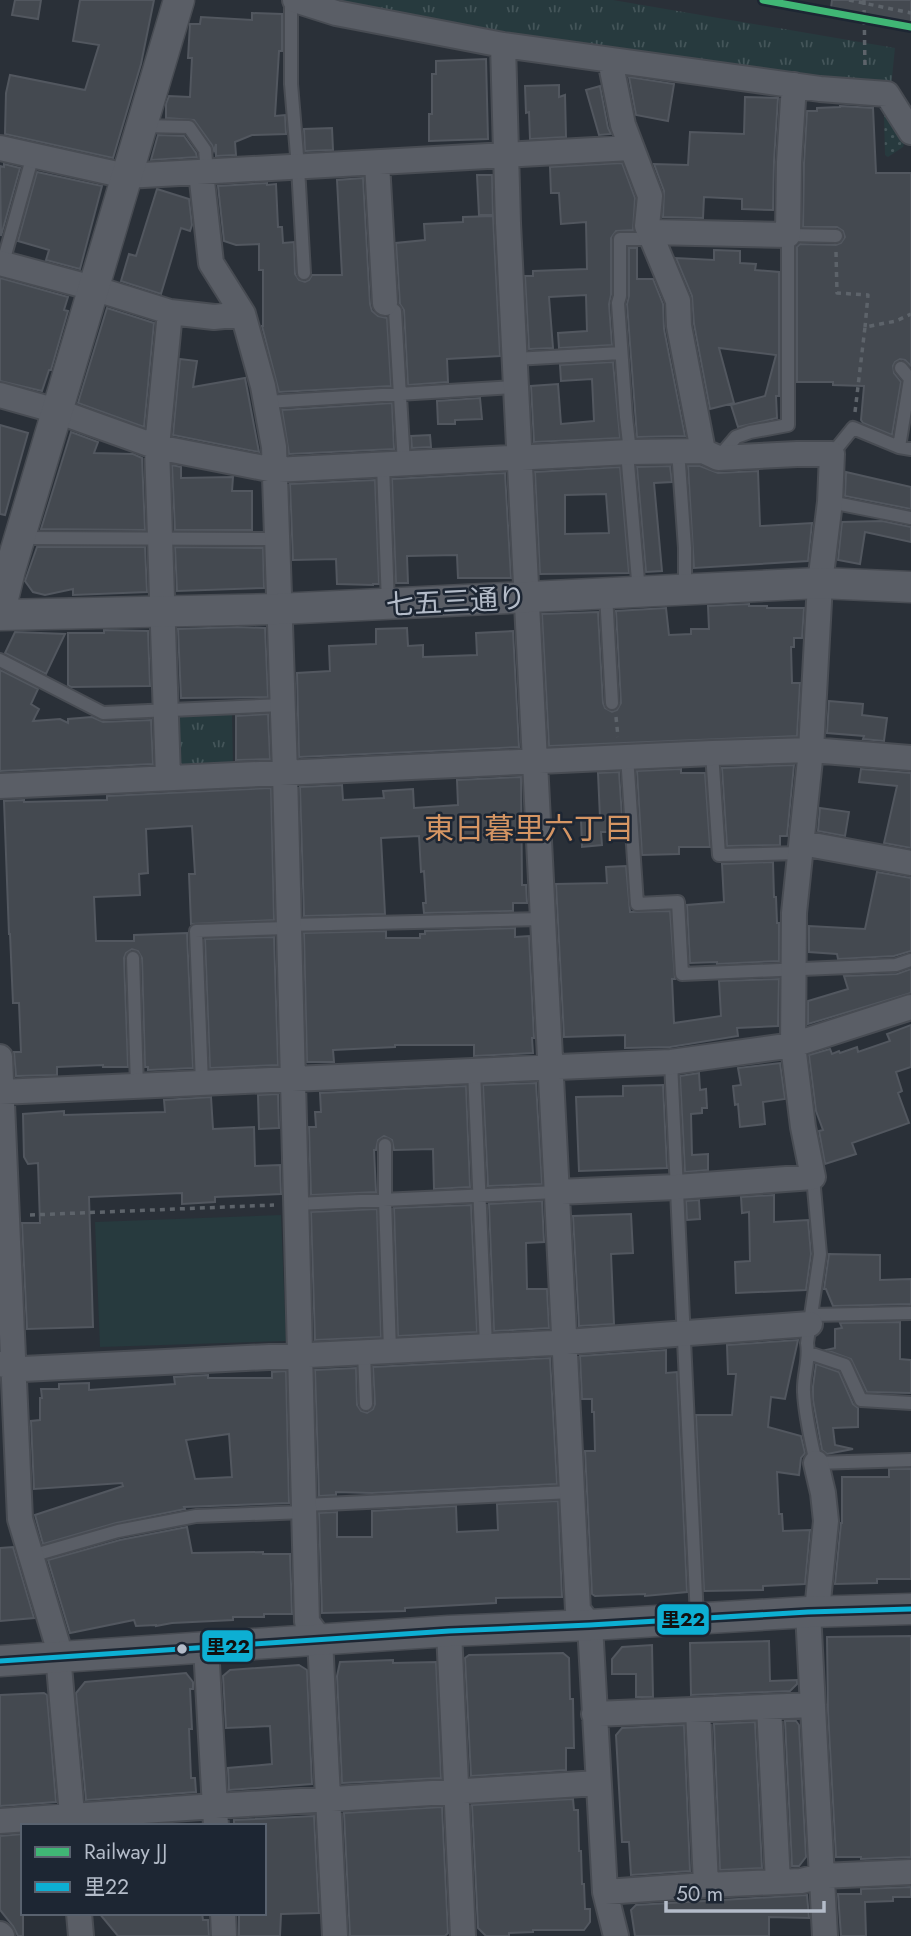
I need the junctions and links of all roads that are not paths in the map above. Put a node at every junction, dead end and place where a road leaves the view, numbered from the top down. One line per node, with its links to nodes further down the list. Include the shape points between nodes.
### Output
1 (179, 0): 6 (street)
2 (293, 0): 3 (street, via 335,13); 13 (lane, via 291,84)
3 (503, 45): 4 (street); 11 (street)
4 (610, 60): 5 (street); 9 (street)
5 (794, 85): 7 (street, via 887,94); 17 (street)
6 (141, 126): 14 (lane, via 189,127 205,150); 15 (street)
7 (911, 132)
8 (0, 148): 10 (street)
9 (631, 148): 11 (street); 16 (street, via 650,196 647,226)
10 (33, 155): 15 (street); 19 (lane)
11 (506, 156): 12 (street); 26 (street)
12 (377, 163): 13 (street); 22 (street)
13 (298, 167): 14 (street); 20 (lane)
14 (204, 172): 15 (street); 24 (street, via 211,263)
15 (127, 176): 21 (street)
16 (651, 235): 17 (street); 25 (lane, via 620,239); 39 (street, via 678,301 679,326)
17 (788, 235): 18 (lane); 39 (lane, via 788,425 750,432)
18 (836, 236)
19 (1, 266): 21 (street)
20 (304, 273)
21 (93, 288): 23 (street); 33 (street)
22 (386, 303): 29 (lane, via 395,311)
23 (170, 312): 24 (street, via 214,317); 34 (street)
24 (243, 314): 32 (street)
25 (621, 353): 26 (lane); 37 (lane)
26 (515, 359): 28 (street)
27 (901, 368): 31 (lane, via 911,379)
28 (516, 387): 29 (lane); 40 (street)
29 (400, 393): 32 (lane); 41 (lane)
30 (0, 395): 33 (street)
31 (909, 400): 35 (lane)
32 (266, 402): 42 (street)
33 (57, 411): 34 (street); 45 (street)
34 (157, 447): 42 (street); 46 (street)
35 (905, 448): 38 (lane, via 853,428)
36 (678, 450): 37 (street); 39 (street); 50 (lane)
37 (629, 452): 40 (street); 51 (lane)
38 (832, 454): 39 (street); 43 (street)
39 (710, 455)
40 (519, 458): 41 (street); 53 (street)
41 (394, 465): 42 (street); 54 (lane)
42 (274, 470): 47 (street)
43 (830, 502): 44 (lane); 48 (street)
44 (911, 518)
45 (20, 538): 46 (lane); 57 (street)
46 (160, 539): 47 (lane); 56 (street)
47 (276, 539): 55 (street)
48 (820, 583): 49 (street, 七五三通り); 50 (street, 七五三通り); 62 (street)
49 (911, 587)
50 (685, 590): 51 (street, 七五三通り)
51 (639, 592): 52 (street, 七五三通り)
52 (606, 593): 53 (street, 七五三通り); 59 (lane)
53 (526, 597): 54 (street, 七五三通り); 66 (street)
54 (388, 604): 55 (street, 七五三通り)
55 (278, 609): 56 (street, 七五三通り); 60 (street)
56 (162, 611): 57 (street, 七五三通り); 61 (street)
57 (0, 613)
58 (0, 660): 61 (lane, via 103,713)
59 (612, 703)
60 (282, 705): 61 (lane); 67 (street)
61 (166, 710): 68 (street)
62 (811, 750): 63 (street); 65 (street); 70 (street)
63 (712, 753): 64 (street); 70 (lane, via 719,855)
64 (623, 757): 66 (street); 76 (lane, via 637,904 678,902 682,974)
65 (911, 758)
66 (535, 761): 67 (street); 72 (street)
67 (285, 773): 68 (street); 73 (street)
68 (168, 778): 69 (street)
69 (0, 786)
70 (801, 848): 71 (street); 76 (street)
71 (911, 863)
72 (542, 919): 73 (lane); 81 (street)
73 (288, 926): 83 (street); 84 (lane, via 196,931)
74 (133, 958): 85 (lane)
75 (911, 960): 76 (lane, via 896,965)
76 (794, 968): 78 (street)
77 (911, 1007): 78 (street)
78 (793, 1045): 80 (street); 88 (street)
79 (0, 1057): 86 (street)
80 (671, 1062): 81 (street); 89 (lane)
81 (550, 1068): 82 (street); 90 (street)
82 (474, 1071): 83 (street); 91 (lane)
83 (292, 1079): 84 (street); 93 (street)
84 (202, 1083): 85 (street)
85 (137, 1086): 86 (street)
86 (1, 1092): 94 (street)
87 (386, 1145): 92 (lane)
88 (813, 1177): 89 (street); 96 (lane, via 820,1254)
89 (677, 1187): 90 (street); 97 (lane)
90 (556, 1192): 91 (lane); 98 (street)
91 (479, 1195): 92 (lane); 99 (lane)
92 (385, 1200): 93 (lane); 100 (lane)
93 (296, 1205): 103 (street)
94 (3, 1216): 104 (street)
95 (911, 1313): 96 (lane)
96 (811, 1320): 97 (street); 102 (lane)
97 (685, 1334): 98 (street); 115 (lane)
98 (564, 1342): 99 (street); 109 (street)
99 (486, 1346): 100 (street)
100 (390, 1351): 101 (street)
101 (364, 1352): 103 (street); 106 (lane)
102 (809, 1353): 105 (lane, via 845,1365 860,1400); 108 (lane, via 803,1390)
103 (300, 1355): 104 (street, via 23,1369); 111 (street)
104 (6, 1365): 110 (street)
105 (911, 1403)
106 (366, 1404)
107 (911, 1460): 108 (lane)
108 (816, 1463): 114 (street, via 826,1521)
109 (572, 1492): 111 (lane); 116 (street, via 578,1610)
110 (10, 1501): 112 (street)
111 (305, 1508): 112 (lane, via 196,1517 118,1531); 118 (street, via 307,1622)
112 (31, 1556): 120 (street)
113 (911, 1609): 114 (street)
114 (812, 1611): 115 (street); 122 (street)
115 (697, 1618): 116 (street)
116 (590, 1625): 117 (street); 125 (street)
117 (449, 1631): 118 (street); 127 (street)
118 (320, 1639): 119 (street); 128 (street)
119 (206, 1647): 120 (street); 129 (street)
120 (57, 1657): 121 (street); 131 (street)
121 (0, 1661)
122 (813, 1705): 123 (street); 133 (street)
123 (769, 1707): 124 (street); 134 (street)
124 (698, 1710): 125 (street); 135 (street)
125 (594, 1714): 126 (street)
126 (598, 1783): 127 (street); 136 (street)
127 (456, 1792): 128 (street); 142 (street)
128 (328, 1800): 129 (street); 141 (street)
129 (216, 1816): 131 (street)
130 (0, 1821): 131 (street)
131 (73, 1821)
132 (911, 1872): 133 (street)
133 (822, 1876): 134 (street); 144 (street)
134 (778, 1882): 135 (street)
135 (706, 1885): 136 (street)
136 (605, 1892): 143 (street)
137 (79, 1915): 139 (street)
138 (223, 1915): 140 (street)
139 (81, 1936)
140 (225, 1936)
141 (335, 1936)
142 (463, 1936)
143 (616, 1936)
144 (825, 1936)

